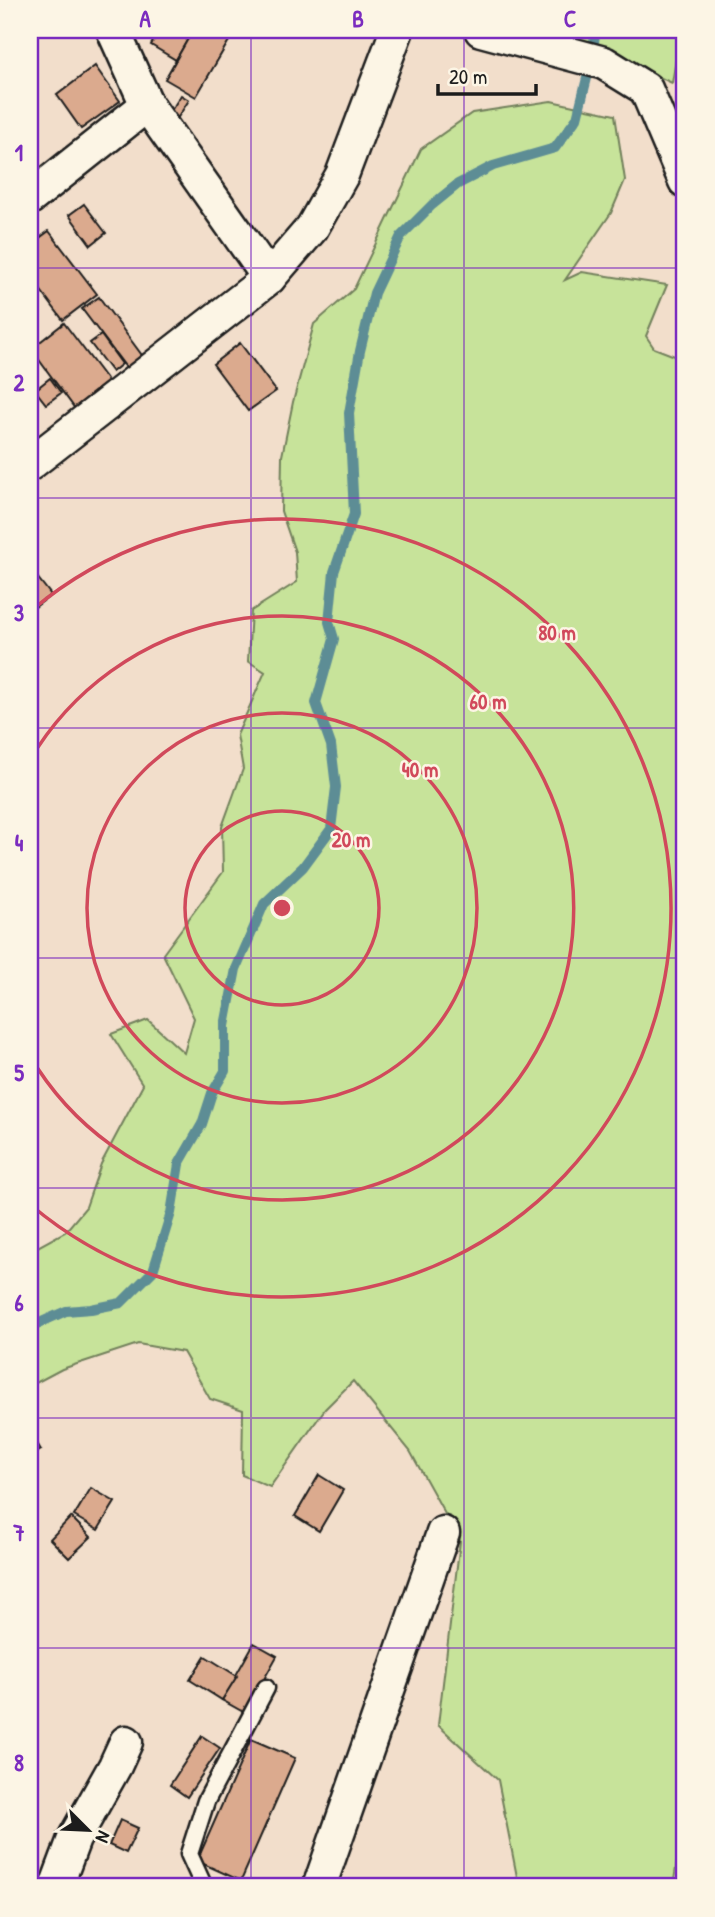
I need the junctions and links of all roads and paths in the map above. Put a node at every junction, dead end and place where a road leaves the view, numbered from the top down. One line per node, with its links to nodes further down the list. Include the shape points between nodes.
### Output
1 (113, 30): 4 (street)
2 (397, 30): 7 (street, via 342,175 312,228)
3 (481, 30): 5 (street, via 604,63 646,89)
4 (147, 105): 6 (street); 7 (street)
5 (685, 181)
6 (30, 198)
7 (269, 278): 8 (street)
8 (30, 464)
9 (443, 1533): 14 (street)
10 (266, 1688): 13 (lane, via 206,1801 189,1854)
11 (125, 1742): 12 (street, via 74,1839)
12 (56, 1887)
13 (204, 1887)
14 (319, 1887)

